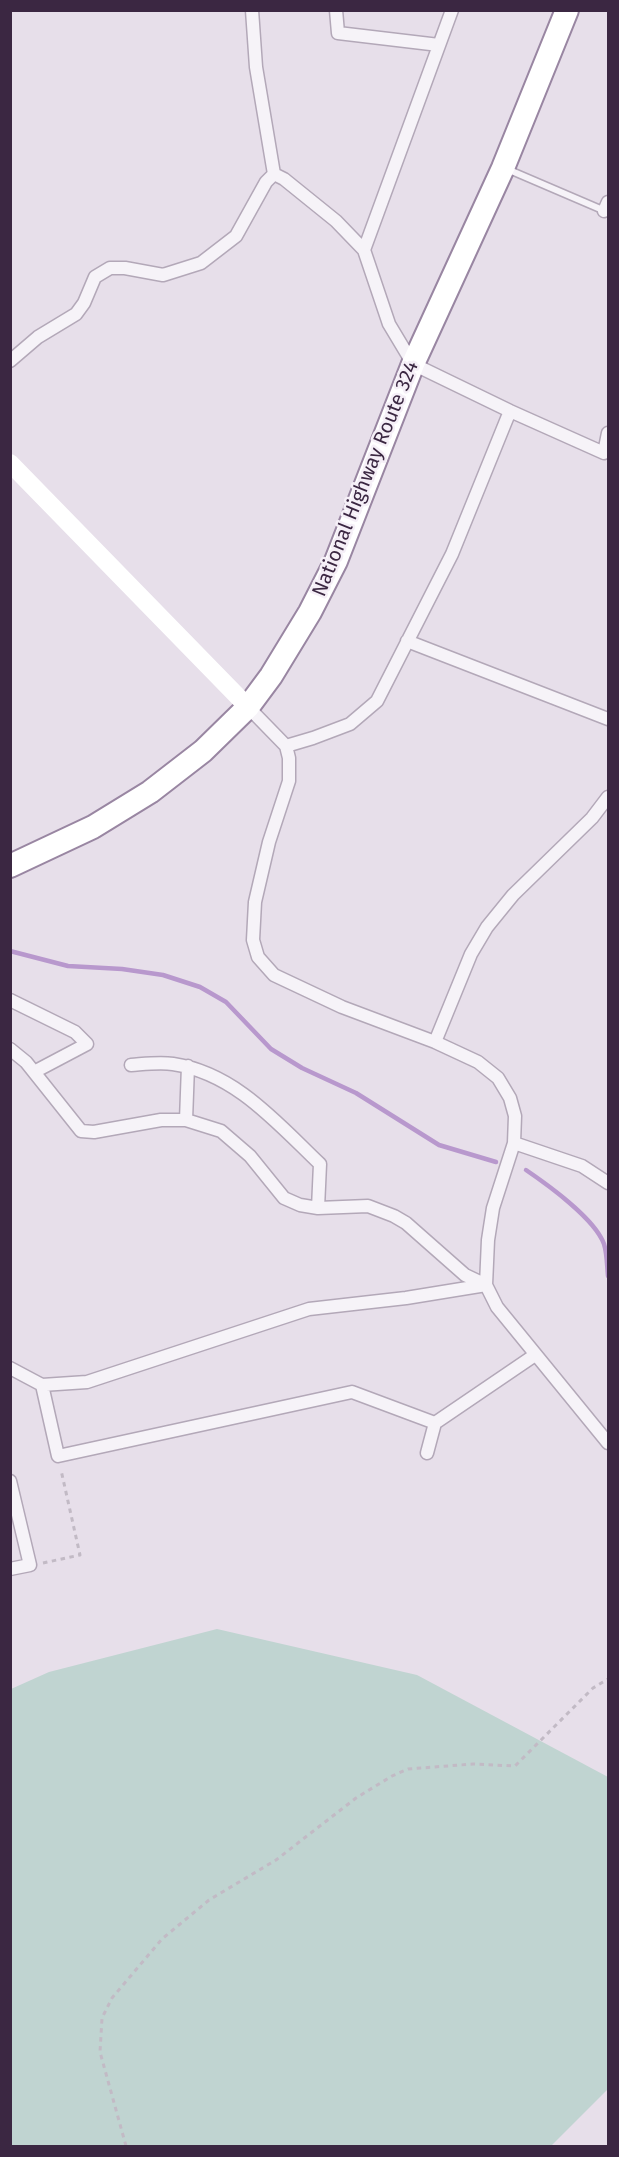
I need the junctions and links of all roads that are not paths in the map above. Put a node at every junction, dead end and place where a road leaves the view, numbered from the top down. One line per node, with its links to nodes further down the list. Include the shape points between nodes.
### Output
1 (252, 10): 7 (street, via 256,67)
2 (336, 10): 5 (street, via 338,33)
3 (452, 10): 5 (street)
4 (567, 10): 6 (highway, National Highway Route 324)
5 (439, 45): 9 (street)
6 (503, 168): 8 (lane); 11 (highway, National Highway Route 324)
7 (274, 174): 9 (street, via 336,221); 10 (street, via 236,236 201,263 163,275 110,268 95,277 76,315 38,337)
8 (607, 209)
9 (364, 250): 11 (street, via 389,324)
10 (10, 361)
11 (413, 364): 12 (street); 16 (highway, National Highway Route 324, via 336,561 310,612)
12 (510, 411): 13 (street, via 604,453); 15 (street, via 452,555)
13 (609, 433)
14 (10, 463): 16 (street)
15 (407, 641): 17 (street); 18 (street, via 377,700 350,724)
16 (248, 707): 18 (street); 20 (highway, National Highway Route 324, via 202,751 150,792 93,827)
17 (609, 719)
18 (286, 746): 22 (street, via 289,781 255,902 253,940 258,957 274,975 342,1007)
19 (609, 797): 22 (street, via 487,927 471,954)
20 (10, 866)
21 (10, 1000): 26 (street, via 75,1032 87,1044)
22 (435, 1042): 28 (street, via 478,1062 498,1078 515,1116)
23 (10, 1049): 26 (street)
24 (131, 1065): 25 (street)
25 (188, 1066): 27 (street); 30 (street, via 225,1081 252,1099 320,1164)
26 (34, 1072): 27 (street, via 81,1131)
27 (186, 1120): 30 (street, via 220,1131 250,1156 284,1198)
28 (514, 1143): 29 (street, via 582,1166); 31 (street, via 494,1208)
29 (609, 1183)
30 (318, 1208): 31 (street, via 368,1206 394,1216 465,1275)
31 (486, 1286): 32 (street, via 497,1307); 34 (street, via 309,1309 87,1382)
32 (535, 1355): 35 (street); 36 (street)
33 (10, 1368): 34 (street)
34 (42, 1384): 35 (street, via 58,1456 352,1392)
35 (435, 1423): 37 (street)
36 (609, 1443)
37 (428, 1453)
38 (10, 1481): 39 (street)
39 (14, 1508): 40 (street, via 30,1565)
40 (10, 1569)

